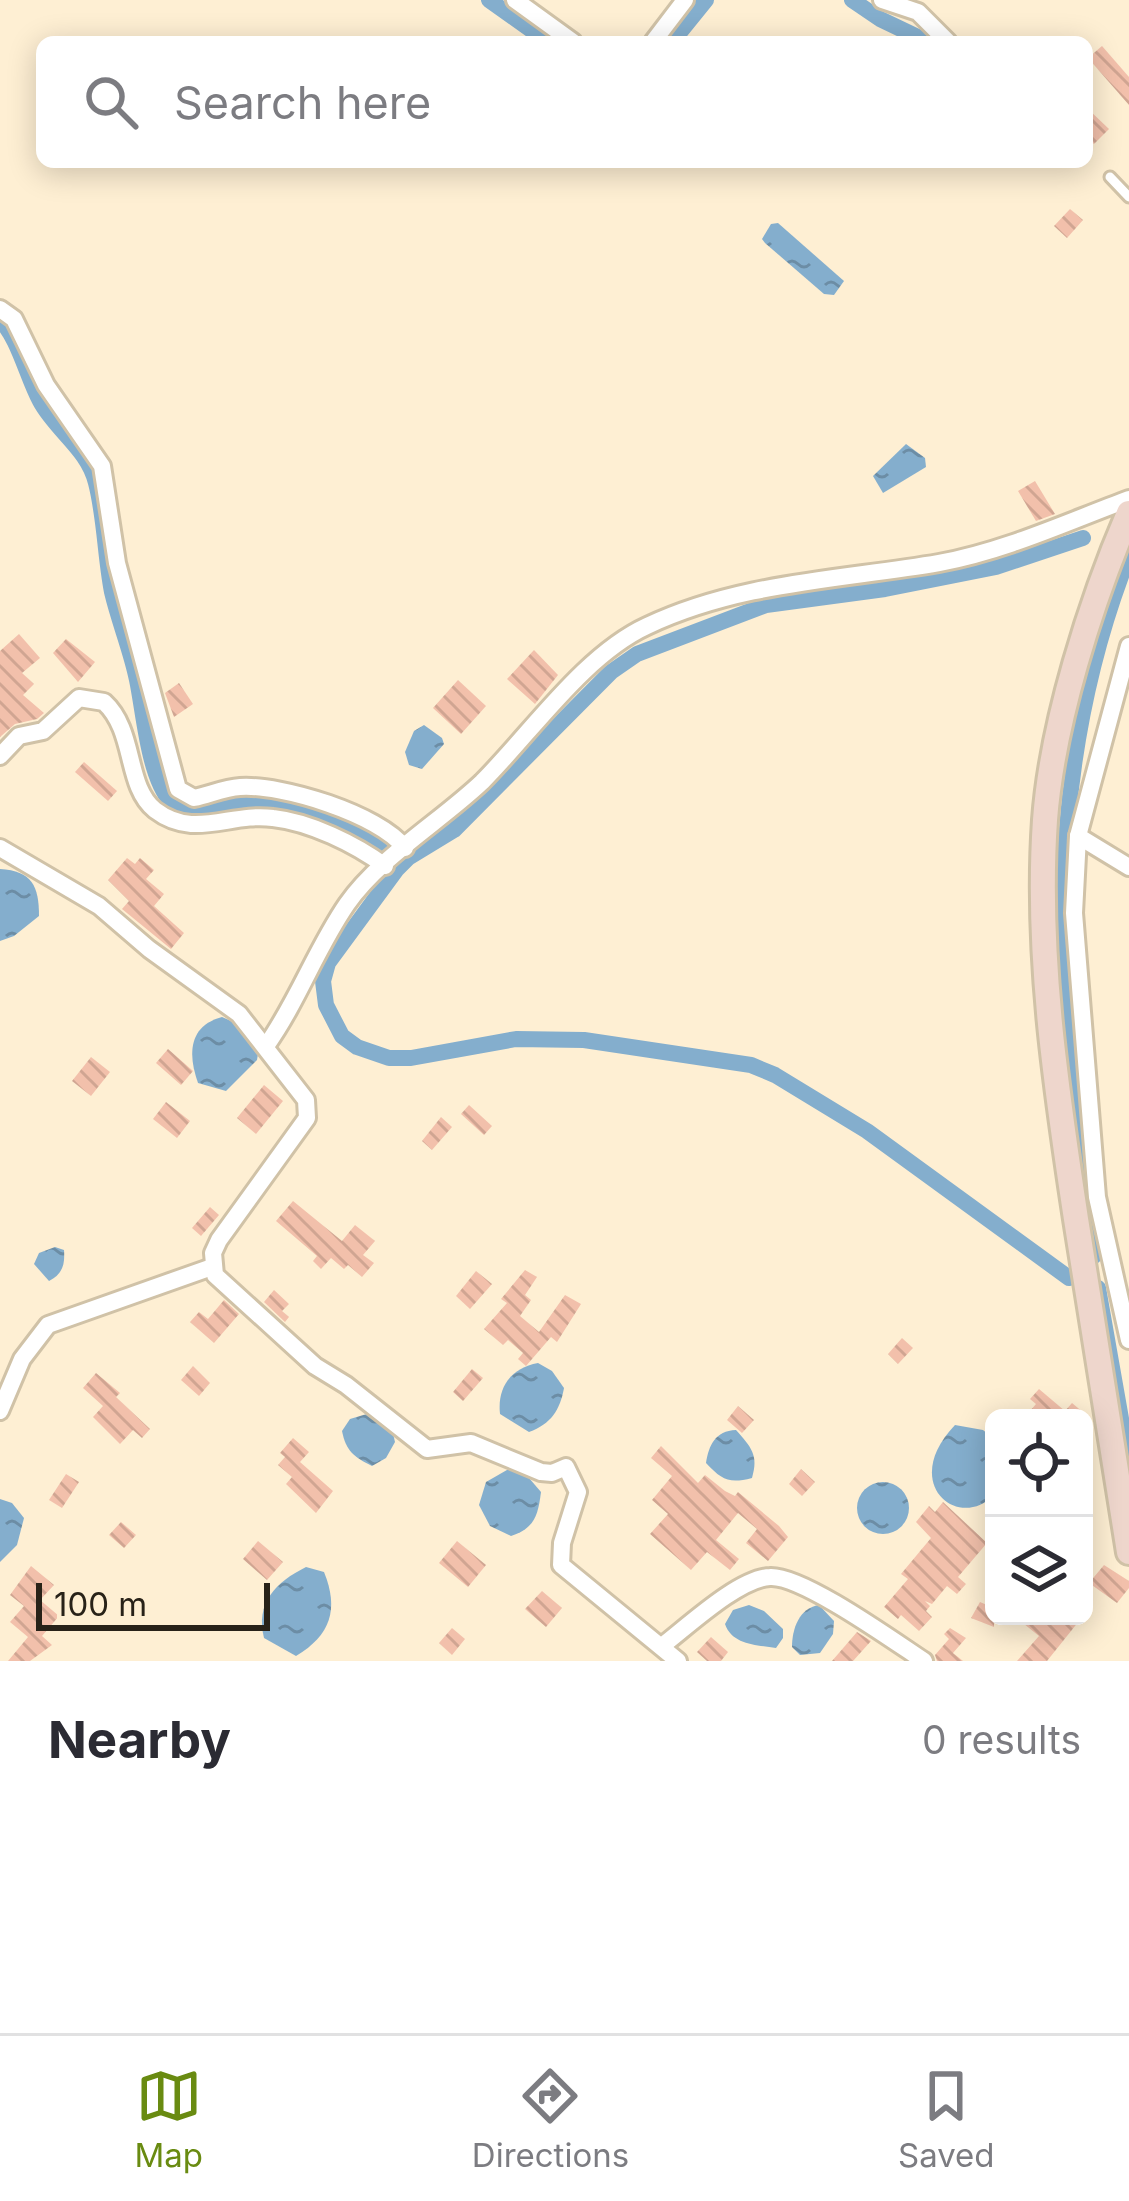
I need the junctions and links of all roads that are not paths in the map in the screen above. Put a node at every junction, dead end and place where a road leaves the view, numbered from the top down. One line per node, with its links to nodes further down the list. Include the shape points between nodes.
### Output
1 (514, 0): 4 (street)
2 (685, 0): 5 (street)
3 (882, 0): 6 (street, via 918,12)
4 (565, 36)
5 (658, 36)
6 (942, 36)
7 (1110, 177): 8 (lane)
8 (1129, 197)
9 (0, 309): 16 (street, via 102,466 117,563 178,789 194,798 259,788 340,807)
10 (1129, 500): 16 (street, via 1018,542 941,562 758,588 645,627 598,662)
11 (1129, 513): 23 (street, via 1072,675 1046,814 1042,899 1064,1136)
12 (1129, 646): 14 (street)
13 (0, 756): 17 (street, via 79,698 104,702 124,730 141,793 170,820 198,826 276,818)
14 (1078, 836): 18 (street); 21 (street, via 1074,913 1097,1197)
15 (0, 848): 19 (street, via 99,906 239,1014)
16 (405, 848): 17 (street)
17 (385, 866): 19 (street, via 347,904)
18 (1129, 867)
19 (266, 1046): 20 (street, via 306,1100 307,1118 219,1240)
20 (212, 1267): 22 (street, via 48,1325 22,1359); 24 (street, via 315,1366 427,1449 471,1443 541,1472 566,1467 578,1492 561,1564)
21 (1129, 1340)
22 (0, 1411)
23 (1129, 1552)
24 (662, 1646): 25 (street); 26 (street, via 769,1577 831,1603)
25 (678, 1661)
26 (924, 1661)

